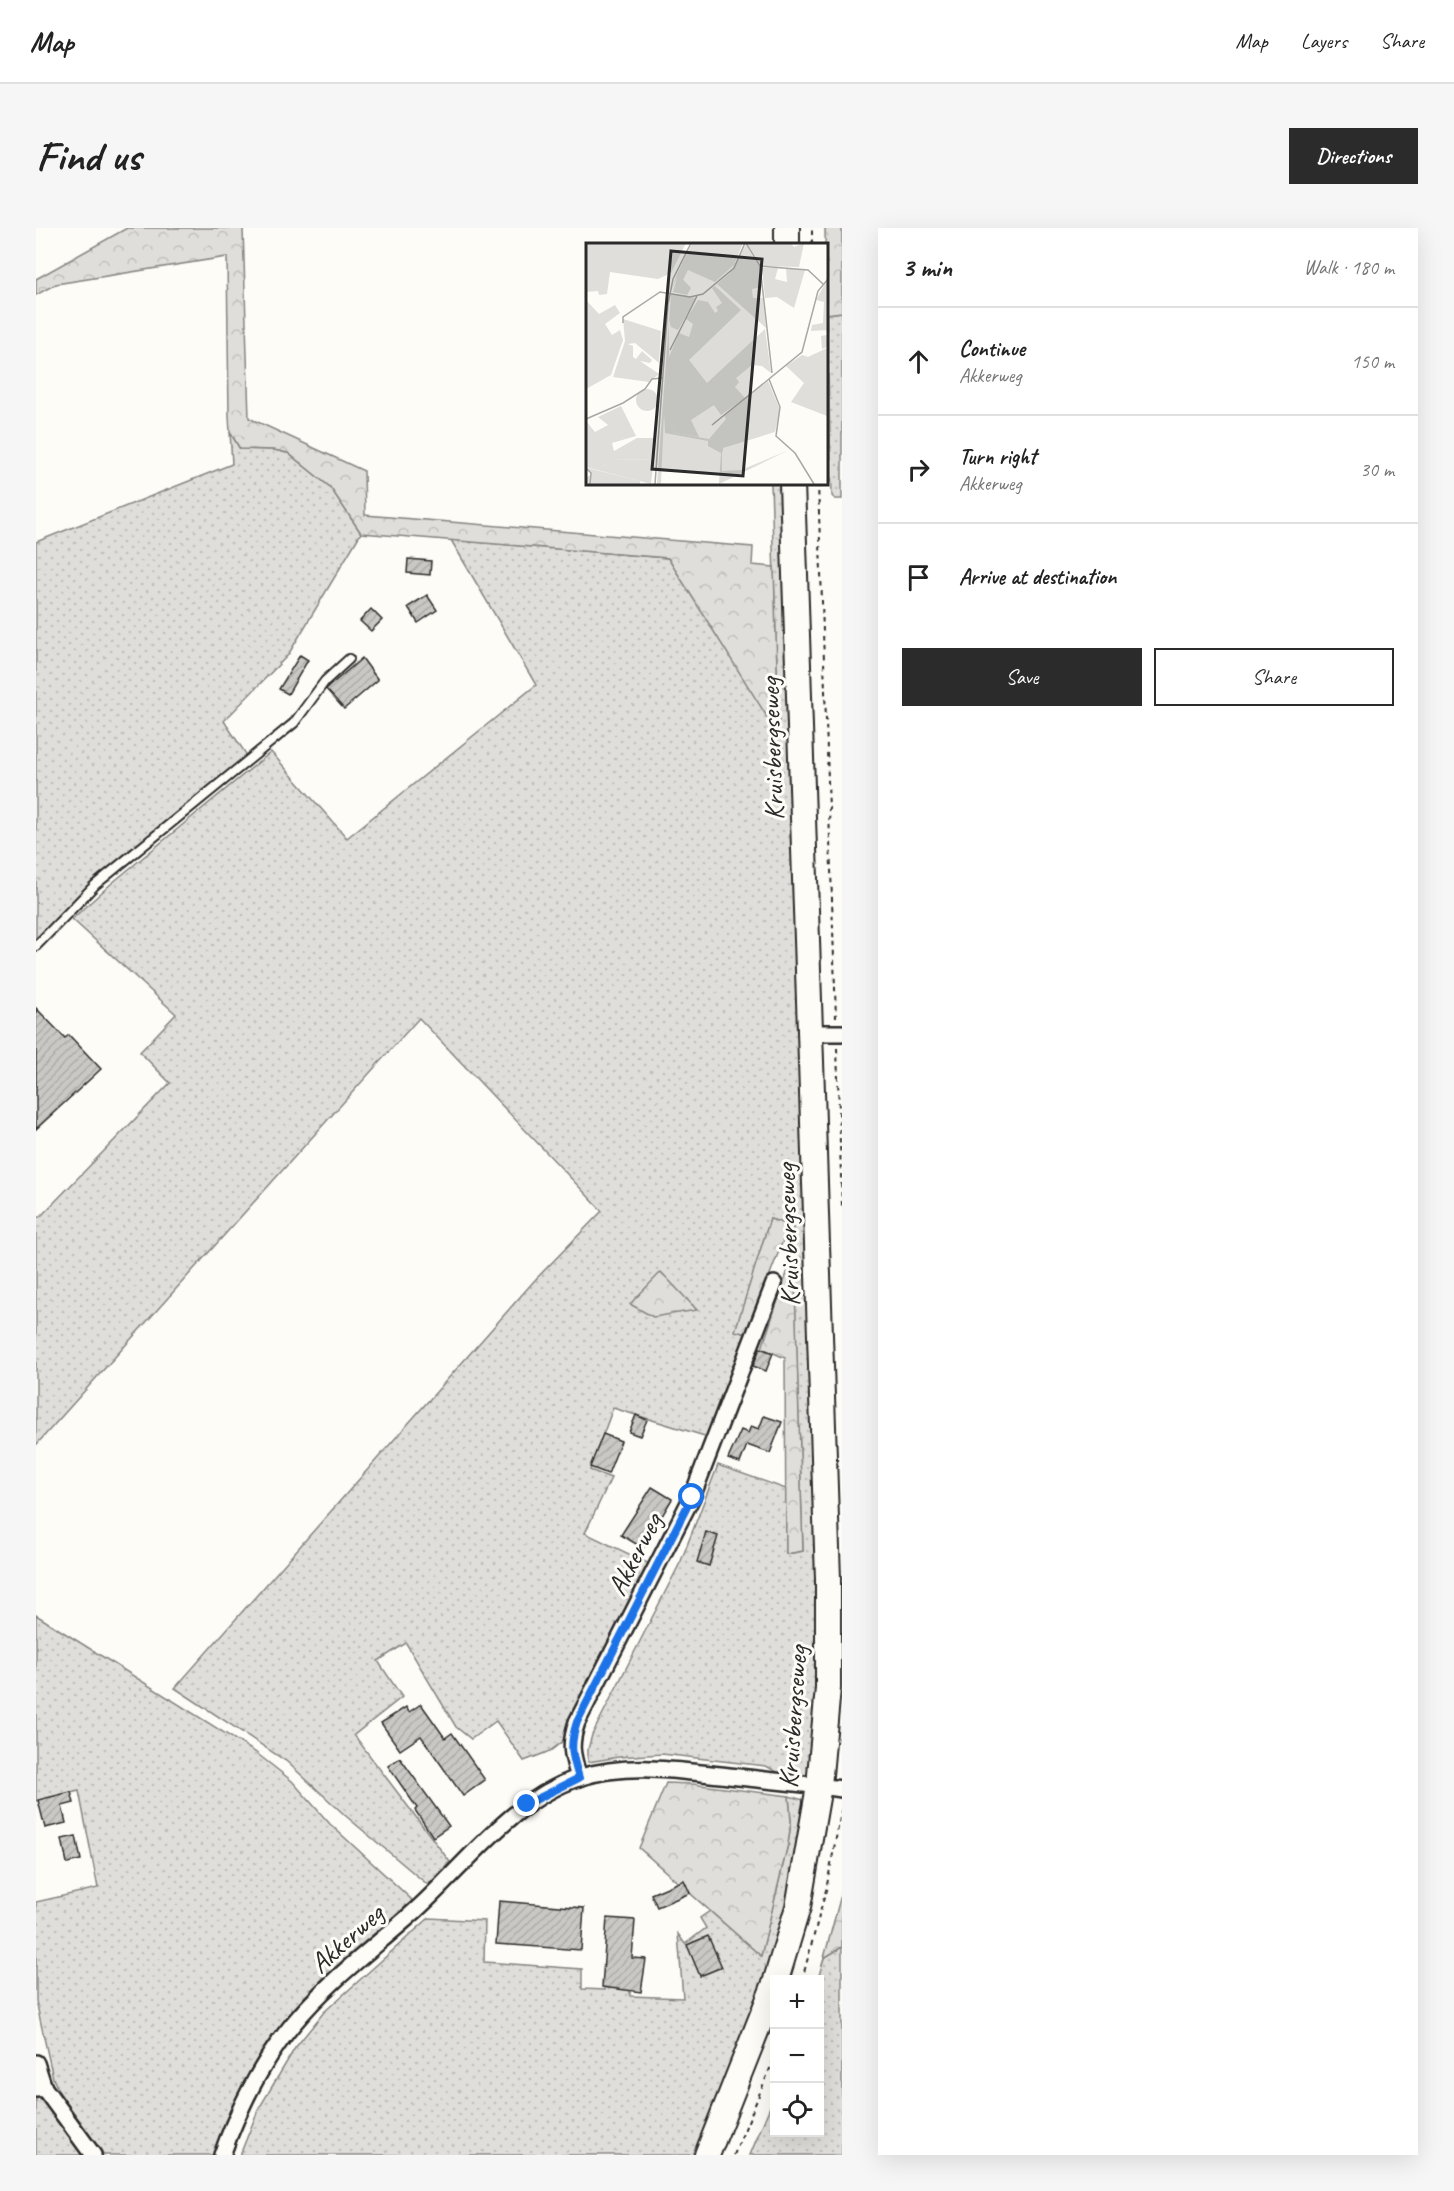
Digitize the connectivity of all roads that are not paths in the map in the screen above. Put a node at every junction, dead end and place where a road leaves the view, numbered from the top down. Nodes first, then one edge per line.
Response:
1 (792, 484) edge
2 (349, 659) dead end
3 (36, 946) edge
4 (811, 1033) junction
5 (839, 1033) edge
6 (774, 1284) dead end
7 (579, 1778) junction
8 (831, 1788) edge
9 (778, 1975) edge
10 (770, 1996) edge
11 (36, 2063) edge
12 (40, 2089) edge
13 (93, 2155) edge
14 (222, 2155) edge
15 (707, 2155) edge

1 - 4 main road, Kruisbergseweg
2 - 3 lane
4 - 5 street
4 - 8 main road, Kruisbergseweg
6 - 7 street, Akkerweg
7 - 8 street, Akkerweg
7 - 14 street, Akkerweg
8 - 9 main road, Kruisbergseweg
10 - 15 main road
11 - 12 street
12 - 13 street

